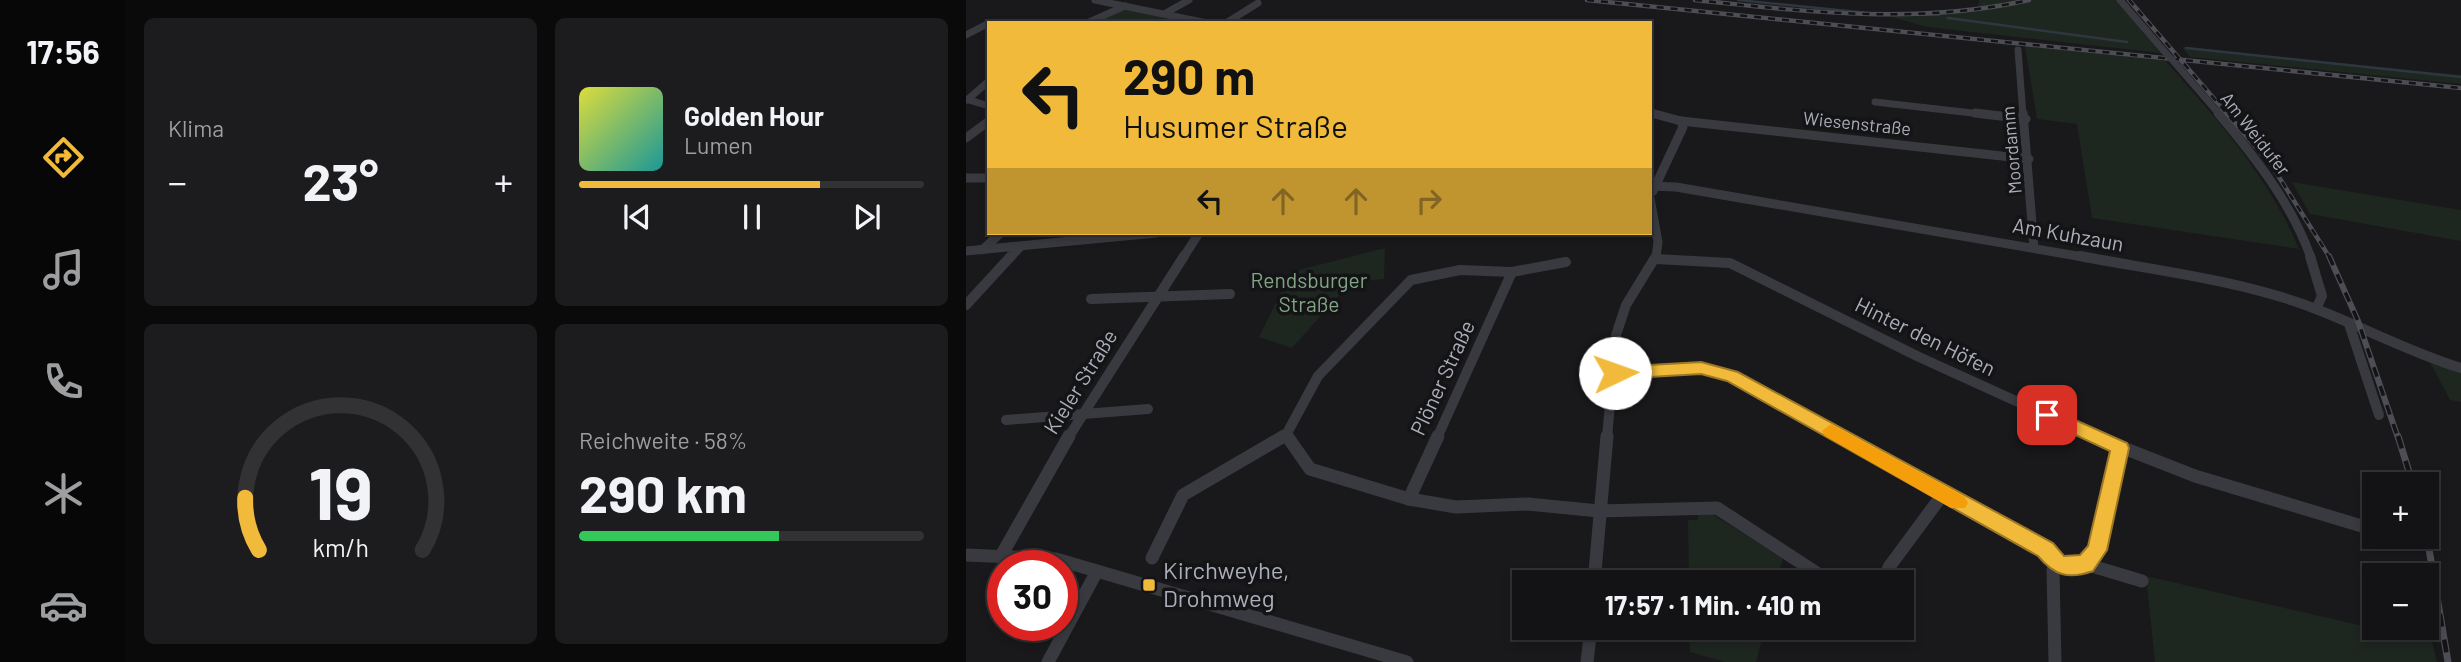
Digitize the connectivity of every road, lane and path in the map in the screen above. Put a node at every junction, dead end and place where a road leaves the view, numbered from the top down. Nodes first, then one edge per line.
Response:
1 (1095, 0) edge
2 (1189, 0) edge
3 (2120, 0) edge
4 (1258, 2) dead end
5 (1125, 6) junction
6 (1164, 14) junction
7 (1181, 18) junction
8 (1091, 21) edge
9 (1175, 21) edge
10 (1197, 21) edge
11 (1229, 21) edge
12 (987, 24) edge
13 (966, 34) edge
14 (2018, 50) dead end
15 (987, 83) edge
16 (967, 99) edge
17 (1875, 103) dead end
18 (987, 105) edge
19 (1652, 114) edge
20 (2026, 120) junction
21 (1681, 121) junction
22 (987, 122) edge
23 (975, 131) junction
24 (987, 131) edge
25 (966, 138) edge
26 (2029, 159) junction
27 (966, 178) edge
28 (987, 178) edge
29 (1653, 186) edge
30 (1652, 208) edge
31 (999, 235) edge
32 (1137, 235) edge
33 (1198, 235) edge
34 (1020, 247) junction
35 (2034, 248) junction
36 (982, 250) junction
37 (966, 251) edge
38 (1656, 258) junction
39 (1566, 262) dead end
40 (1512, 272) junction
41 (1230, 294) dead end
42 (1157, 297) junction
43 (1091, 299) dead end
44 (966, 305) edge
45 (2316, 309) junction
46 (2349, 324) junction
47 (2461, 368) edge
48 (1615, 373) junction
49 (1148, 409) dead end
50 (1082, 414) junction
51 (2379, 415) dead end
52 (1006, 420) dead end
53 (1286, 435) junction
54 (2120, 448) junction
55 (1942, 494) junction
56 (1409, 499) junction
57 (1599, 511) junction
58 (2362, 526) edge
59 (1004, 550) edge
60 (966, 555) edge
61 (987, 556) edge
62 (1152, 558) dead end
63 (2085, 564) junction
64 (2059, 565) junction
65 (1078, 567) edge
66 (1595, 570) edge
67 (1812, 570) edge
68 (1888, 570) edge
69 (1096, 573) junction
70 (2142, 581) dead end
71 (1590, 640) edge
72 (1401, 661) edge
73 (1048, 662) edge
74 (1587, 662) edge
75 (2055, 662) edge

1 - 5 street
2 - 6 street
3 - 45 street, Am Weidufer, bridge
4 - 11 street
5 - 6 street
5 - 8 street
6 - 7 street
7 - 9 street
7 - 10 street
12 - 13 street
14 - 20 street, Moordamm
15 - 16 street
16 - 18 street
17 - 20 street
19 - 21 street, Wiesenstraße
20 - 26 street, Moordamm
21 - 26 street, Wiesenstraße
21 - 29 street
22 - 23 street
23 - 24 street
23 - 25 street
26 - 35 street, Moordamm
27 - 28 street
29 - 35 street, Am Kuhzaun
30 - 38 street
31 - 36 street
32 - 34 street
33 - 42 street, Kieler Straße
34 - 36 street
34 - 44 street
35 - 45 street, Am Kuhzaun
36 - 37 street
38 - 48 street
38 - 54 street, Hinter den Höfen
39 - 40 street
40 - 53 street
40 - 56 street, Plöner Straße
41 - 42 street
42 - 43 street
42 - 50 street, Kieler Straße
45 - 46 street, Am Kuhzaun
46 - 47 street, Am Kuhzaun
46 - 51 street
48 - 55 street
48 - 57 street
49 - 50 street
50 - 52 street
50 - 59 street, Kieler Straße
53 - 56 street
53 - 62 street
54 - 58 street, Hinter den Höfen
54 - 63 street
55 - 64 street
55 - 68 street
56 - 57 street
57 - 66 street
57 - 67 street
60 - 61 street
63 - 64 street
63 - 70 street
64 - 75 street
65 - 69 street
69 - 72 street
69 - 73 street
71 - 74 street

